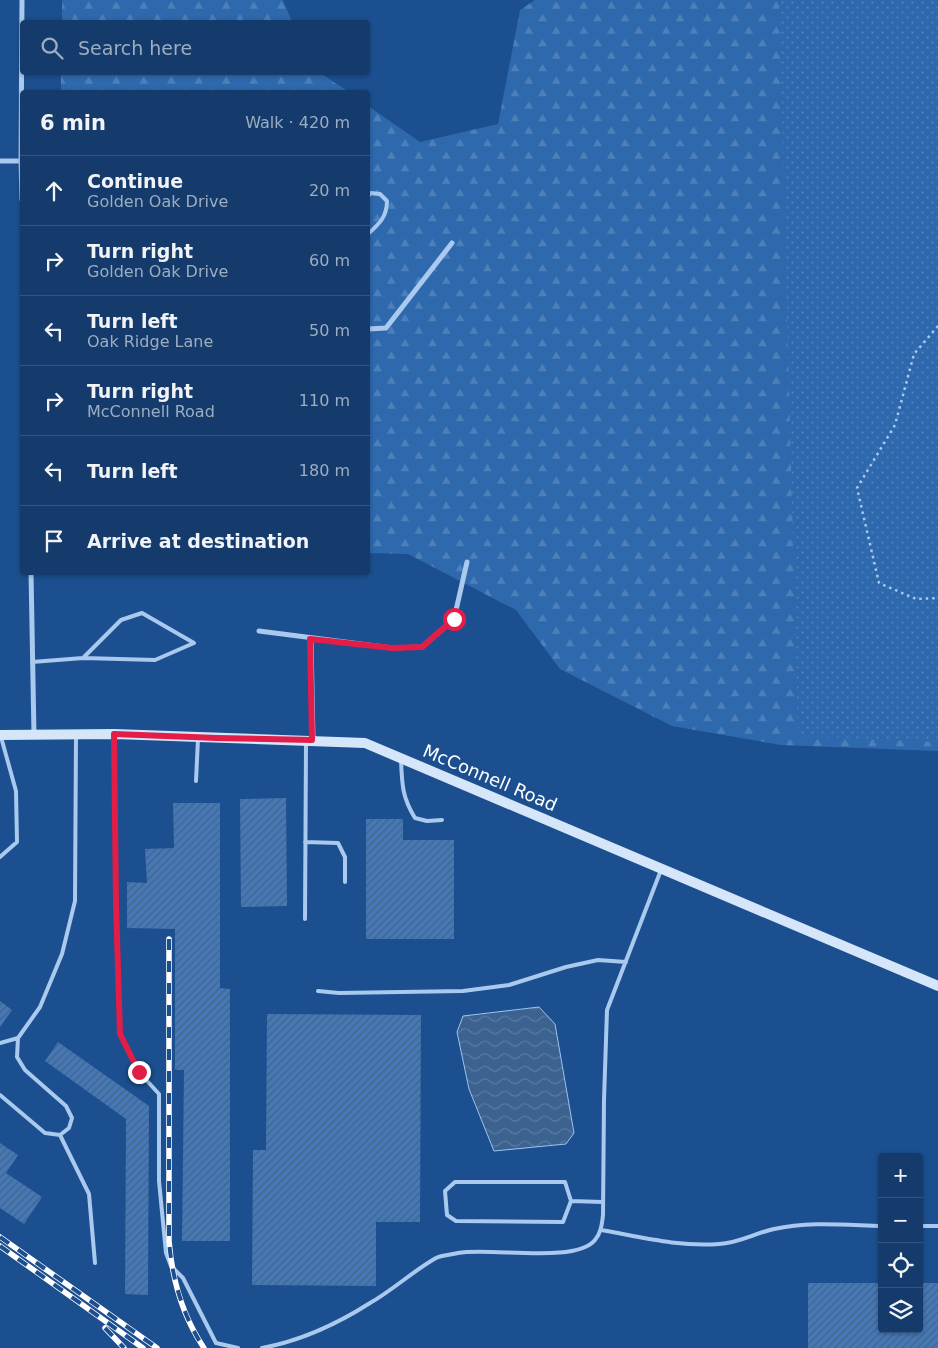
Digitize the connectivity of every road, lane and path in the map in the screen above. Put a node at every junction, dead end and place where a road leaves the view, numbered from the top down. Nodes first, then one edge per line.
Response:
1 (22, 0) edge
2 (22, 20) edge
3 (22, 75) edge
4 (21, 90) edge
5 (0, 161) edge
6 (20, 161) edge
7 (370, 194) edge
8 (370, 232) edge
9 (452, 243) dead end
10 (938, 326) edge
11 (370, 329) edge
12 (466, 562) dead end
13 (31, 575) edge
14 (938, 598) edge
15 (259, 631) dead end
16 (310, 639) junction
17 (84, 658) junction
18 (32, 662) junction
19 (76, 734) junction
20 (114, 734) junction
21 (0, 735) edge
22 (34, 735) junction
23 (198, 738) junction
24 (309, 740) junction
25 (401, 758) junction
26 (196, 781) dead end
27 (442, 820) dead end
28 (305, 842) junction
29 (0, 858) edge
30 (662, 868) junction
31 (345, 882) dead end
32 (305, 919) dead end
33 (626, 962) junction
34 (938, 986) edge
35 (318, 991) dead end
36 (18, 1038) junction
37 (0, 1043) edge
38 (0, 1095) edge
39 (60, 1135) junction
40 (571, 1202) junction
41 (603, 1202) junction
42 (878, 1226) edge
43 (923, 1226) edge
44 (938, 1226) edge
45 (601, 1230) junction
46 (95, 1264) dead end
47 (238, 1348) edge
48 (262, 1348) edge

1 - 2 street
3 - 4 street
5 - 6 street
7 - 8 lane
9 - 11 street
10 - 14 path
12 - 16 street
13 - 18 street
15 - 16 street
16 - 24 street
17 - 17 lane
17 - 18 lane
18 - 22 street
19 - 20 street, McConnell Road
19 - 22 street, McConnell Road
19 - 36 lane
20 - 23 street, McConnell Road
20 - 47 lane
21 - 22 street, McConnell Road
21 - 29 lane
23 - 24 street, McConnell Road
23 - 26 lane
24 - 25 street, McConnell Road
24 - 28 lane
25 - 27 lane
25 - 30 street, McConnell Road
28 - 31 lane
28 - 32 lane
30 - 33 lane
30 - 34 street, McConnell Road
33 - 35 lane
33 - 41 lane
36 - 37 lane
36 - 39 lane
38 - 39 lane
39 - 46 lane
40 - 40 lane
40 - 41 lane
41 - 45 lane
42 - 45 lane
43 - 44 lane
45 - 48 lane

